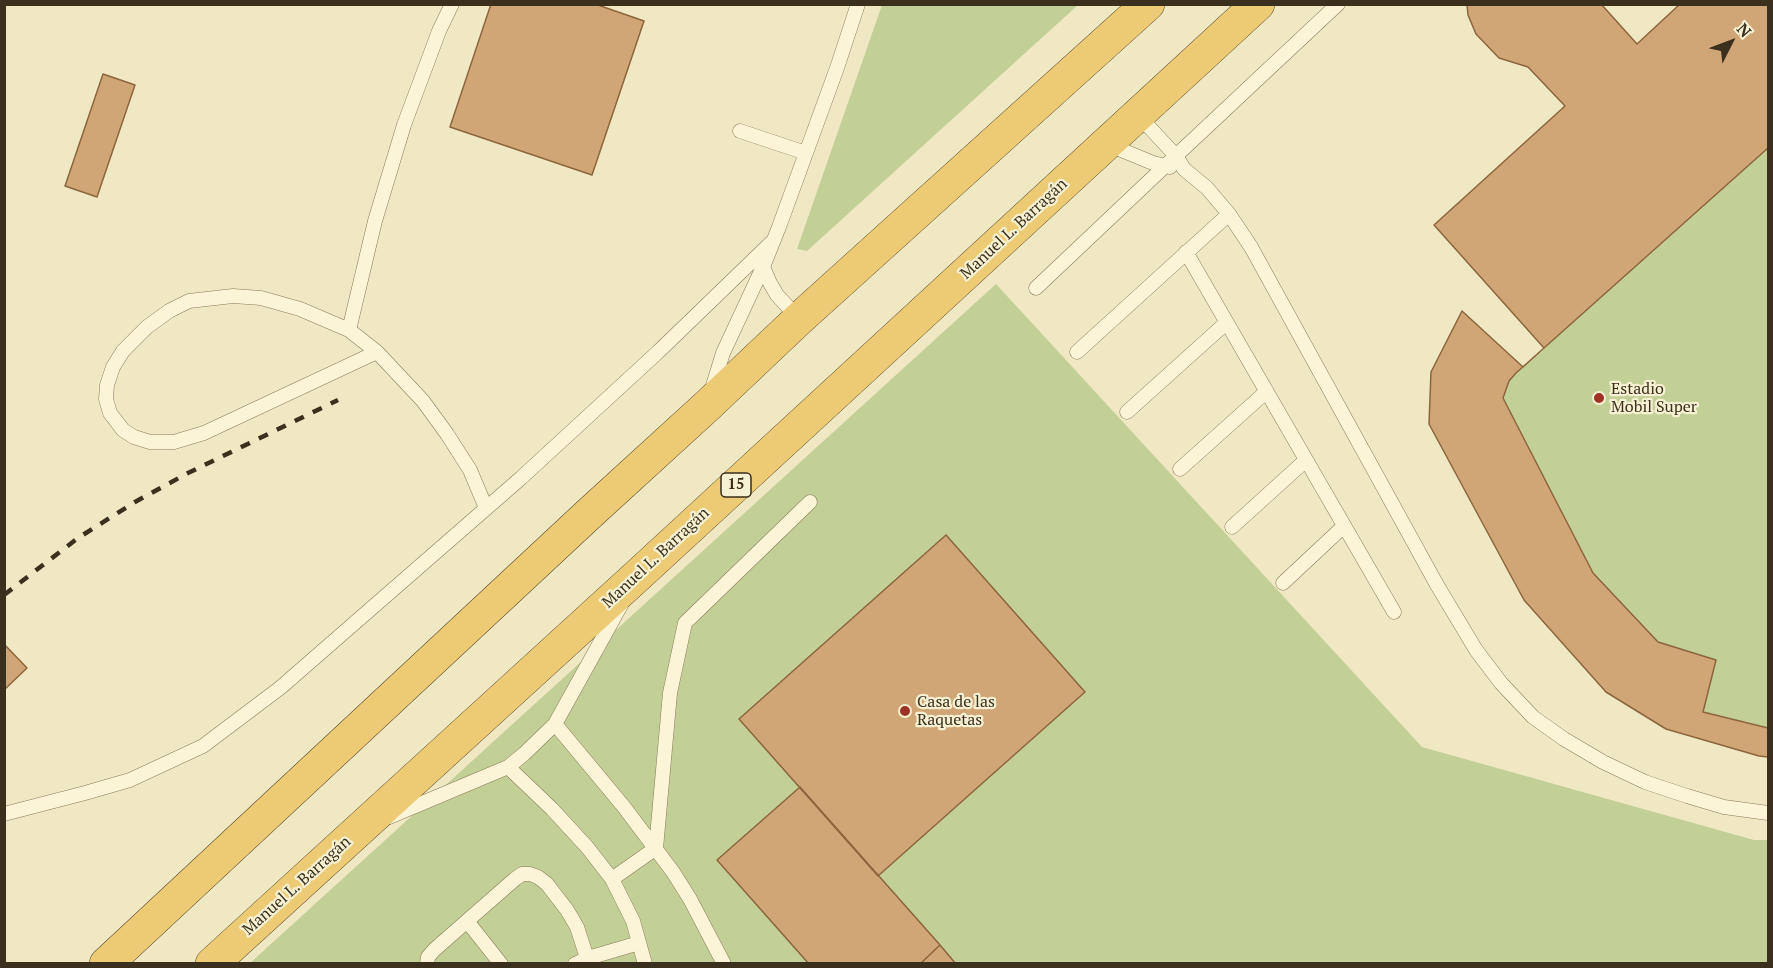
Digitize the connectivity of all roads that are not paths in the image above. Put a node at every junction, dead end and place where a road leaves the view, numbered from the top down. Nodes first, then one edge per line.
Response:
1 (452, 4) edge
2 (858, 4) edge
3 (1148, 4) edge
4 (1258, 4) edge
5 (1338, 4) edge
6 (1138, 115) junction
7 (740, 131) dead end
8 (1106, 144) junction
9 (806, 153) junction
10 (1176, 156) junction
11 (1164, 167) junction
12 (1184, 169) junction
13 (1229, 214) junction
14 (774, 240) junction
15 (1186, 252) junction
16 (763, 267) junction
17 (1036, 288) dead end
18 (799, 319) junction
19 (1226, 323) junction
20 (349, 330) junction
21 (378, 352) junction
22 (1077, 352) dead end
23 (1266, 392) junction
24 (706, 407) junction
25 (1127, 412) dead end
26 (1306, 460) junction
27 (1180, 469) dead end
28 (810, 502) dead end
29 (486, 508) junction
30 (1344, 526) junction
31 (1232, 527) dead end
32 (636, 577) junction
33 (1283, 583) dead end
34 (1394, 612) dead end
35 (555, 724) junction
36 (508, 767) junction
37 (1768, 813) edge
38 (4, 814) edge
39 (357, 831) junction
40 (656, 848) junction
41 (612, 879) junction
42 (467, 921) junction
43 (639, 943) junction
44 (105, 961) edge
45 (584, 962) edge
46 (212, 963) edge
47 (427, 963) edge
48 (501, 963) edge
49 (645, 963) edge
50 (724, 963) edge

1 - 20 lane
2 - 9 lane
3 - 18 highway
4 - 6 highway, Manuel L. Barragán / 15
5 - 10 lane
6 - 8 highway, Manuel L. Barragán / 15
6 - 10 lane
7 - 9 lane
8 - 11 lane
8 - 32 highway, Manuel L. Barragán / 15
9 - 14 lane
10 - 11 lane
10 - 12 lane
11 - 12 lane
11 - 17 lane
12 - 13 lane
13 - 15 lane
13 - 37 lane
14 - 16 lane
14 - 29 lane
15 - 19 lane
15 - 22 lane
16 - 18 lane
16 - 24 lane
18 - 24 highway
19 - 23 lane
19 - 25 lane
20 - 21 lane
20 - 21 lane
21 - 29 lane
23 - 26 lane
23 - 27 lane
24 - 44 highway
26 - 30 lane
26 - 31 lane
28 - 40 lane
29 - 38 lane
30 - 33 lane
30 - 34 lane
32 - 35 lane
32 - 39 highway, Manuel L. Barragán / 15
35 - 36 lane
35 - 40 lane
36 - 39 lane
36 - 41 lane
39 - 46 highway, Manuel L. Barragán / 15
40 - 41 lane
40 - 50 lane
41 - 43 lane
42 - 45 lane
42 - 47 lane
42 - 48 lane
43 - 45 lane
43 - 49 lane

